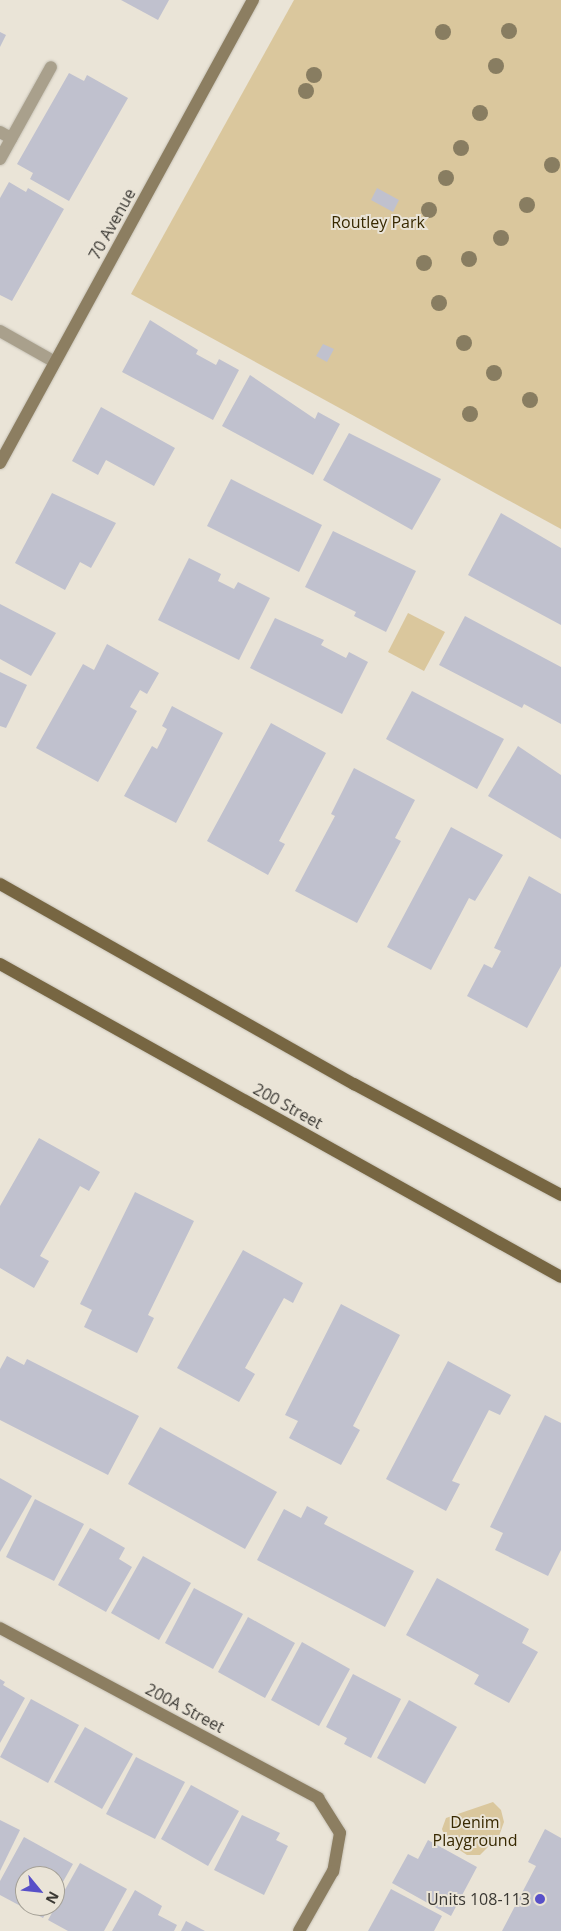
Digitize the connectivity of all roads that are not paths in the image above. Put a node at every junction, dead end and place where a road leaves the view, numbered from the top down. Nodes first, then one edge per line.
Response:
1 (253, 0) edge
2 (51, 66) dead end
3 (6, 135) edge
4 (0, 159) edge
5 (0, 331) edge
6 (55, 362) junction
7 (0, 463) edge
8 (0, 884) edge
9 (0, 964) edge
10 (561, 1195) edge
11 (561, 1277) edge
12 (0, 1628) edge
13 (299, 1931) edge

1 - 6 street, 70 Avenue
2 - 3 lane
3 - 4 lane
5 - 6 lane
6 - 7 street, 70 Avenue
8 - 10 main road
9 - 11 main road, 200 Street
12 - 13 street, 200A Street

